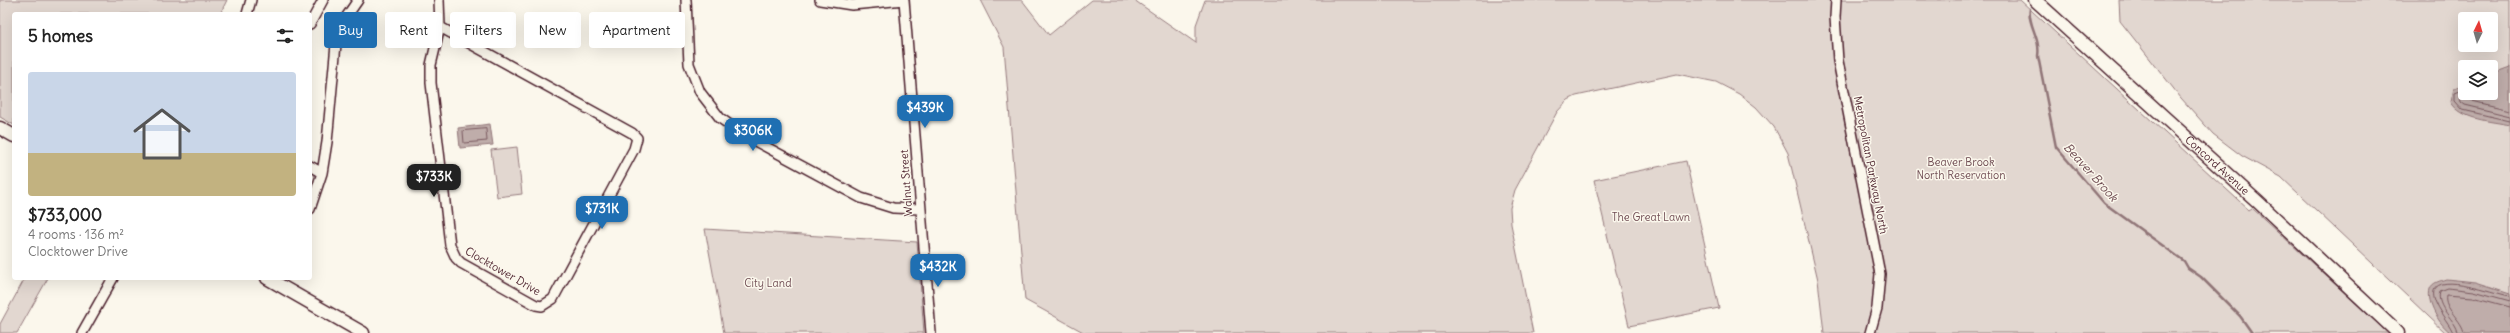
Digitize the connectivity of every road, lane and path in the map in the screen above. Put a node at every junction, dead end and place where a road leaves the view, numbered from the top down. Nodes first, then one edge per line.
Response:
1 (251, 0) edge
2 (323, 0) edge
3 (358, 0) edge
4 (439, 0) edge
5 (686, 0) edge
6 (820, 0) edge
7 (904, 0) edge
8 (1836, 0) edge
9 (2035, 0) edge
10 (248, 12) edge
11 (439, 12) edge
12 (312, 20) edge
13 (440, 27) joint
14 (0, 128) edge
15 (12, 135) edge
16 (312, 167) edge
17 (322, 173) junction
18 (312, 204) edge
19 (920, 209) junction
20 (113, 280) edge
21 (274, 280) edge
22 (82, 333) edge
23 (363, 333) edge
24 (931, 333) edge
25 (1870, 333) edge
26 (2398, 333) edge

1 - 10 street
2 - 12 street
3 - 17 street
4 - 11 street, Clocktower Drive
5 - 19 street
6 - 7 street
7 - 19 street, Walnut Street
8 - 25 street, Metropolitan Parkway North
9 - 26 main road, Concord Avenue
13 - 13 street, Clocktower Drive
14 - 15 main road
16 - 17 street
17 - 18 street
19 - 24 street, Walnut Street
20 - 22 street
21 - 23 main road

